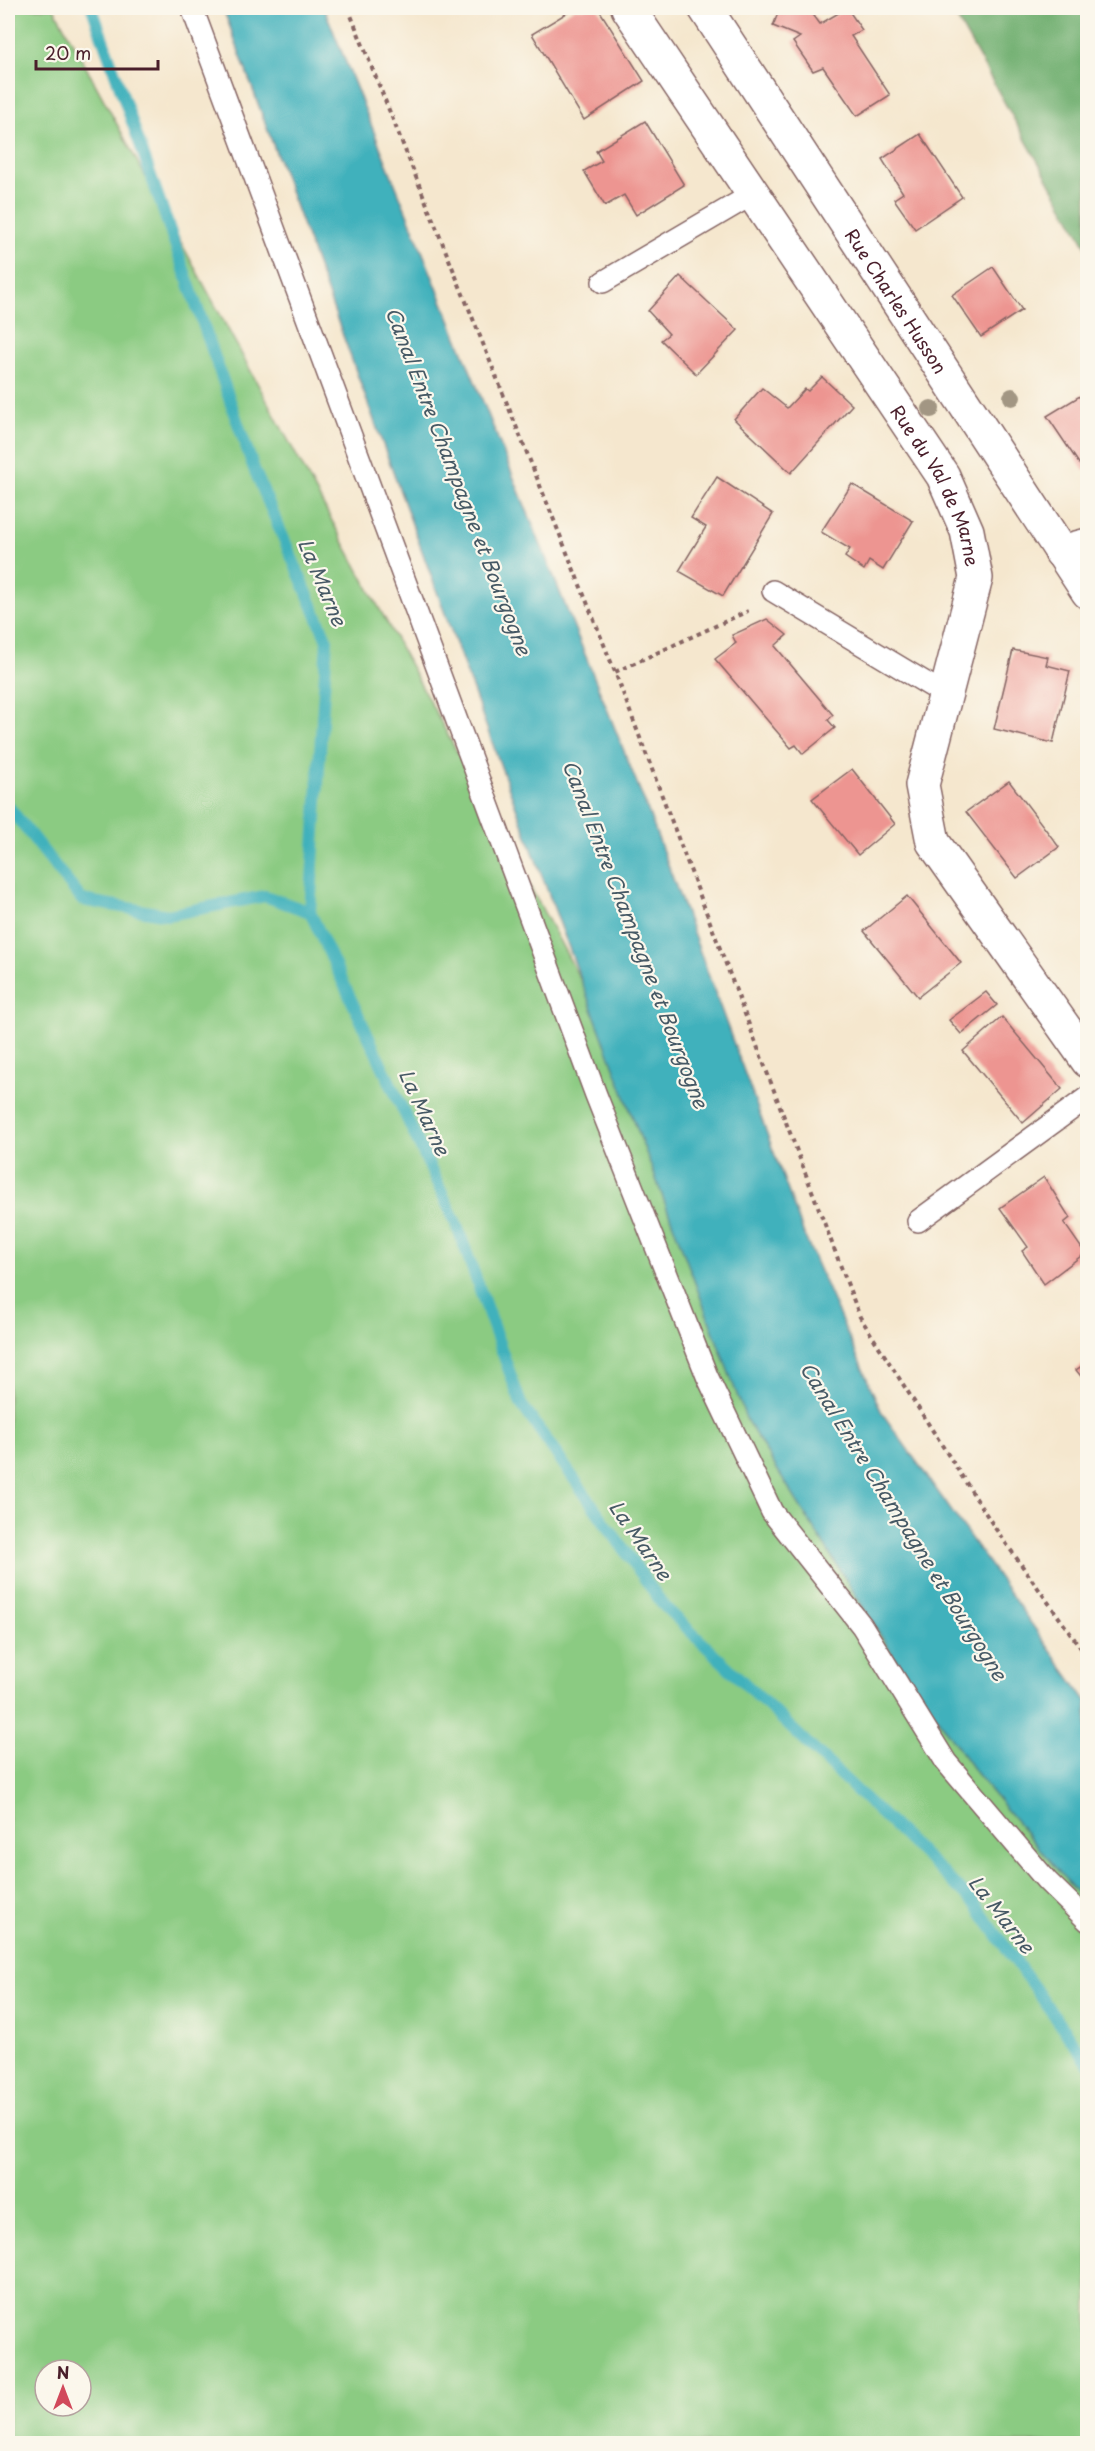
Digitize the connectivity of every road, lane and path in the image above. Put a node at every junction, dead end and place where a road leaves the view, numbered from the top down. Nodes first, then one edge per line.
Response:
1 (192, 8) edge
2 (348, 8) edge
3 (628, 8) edge
4 (705, 8) edge
5 (753, 194) junction
6 (603, 282) dead end
7 (1074, 549) edge
8 (773, 591) joint
9 (1088, 592) edge
10 (615, 672) junction
11 (946, 695) junction
12 (1088, 1061) edge
13 (1088, 1097) edge
14 (918, 1221) dead end
15 (1088, 1658) edge
16 (1088, 1921) edge

1 - 16 lane
2 - 10 path
3 - 5 street, Rue du Val de Marne
4 - 7 street, Rue Charles Husson
5 - 6 lane
5 - 11 street, Rue du Val de Marne
7 - 9 street, Rue Charles Husson
8 - 10 path
8 - 11 lane
10 - 15 path
11 - 12 street, Rue du Val de Marne
13 - 14 lane

